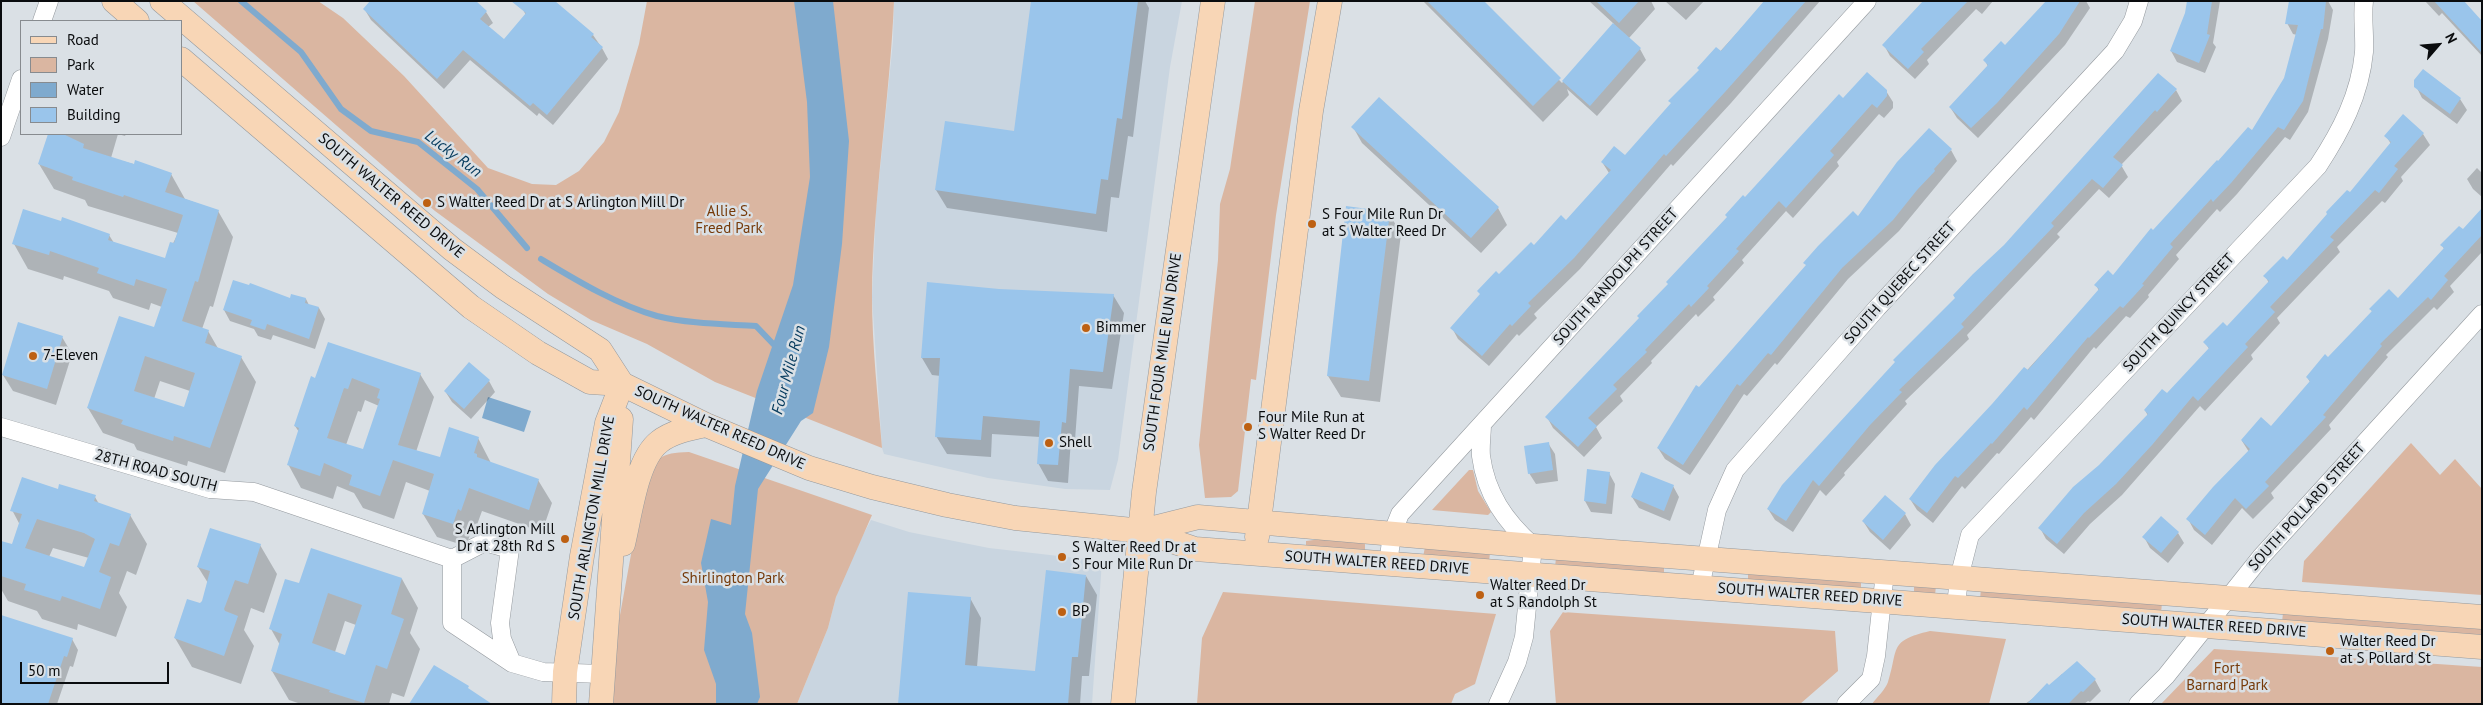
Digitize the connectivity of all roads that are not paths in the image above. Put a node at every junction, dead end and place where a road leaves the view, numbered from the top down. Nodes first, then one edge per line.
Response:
1 (49, 1) edge
2 (114, 1) edge
3 (162, 1) edge
4 (1213, 1) edge
5 (1330, 1) edge
6 (1867, 1) edge
7 (2139, 1) edge
8 (2364, 1) edge
9 (42, 20) edge
10 (136, 20) edge
11 (182, 60) edge
12 (20, 82) edge
13 (1, 137) edge
14 (2482, 314) edge
15 (622, 384) junction
16 (702, 424) junction
17 (1482, 424) junction
18 (1, 426) edge
19 (1258, 521) junction
20 (1142, 531) junction
21 (1392, 534) junction
22 (1532, 546) junction
23 (1255, 554) junction
24 (1706, 558) junction
25 (452, 559) junction
26 (1388, 564) junction
27 (1885, 572) junction
28 (1530, 575) junction
29 (1959, 578) junction
30 (1700, 587) junction
31 (2227, 598) junction
32 (1882, 600) junction
33 (608, 604) junction
34 (1956, 606) junction
35 (2482, 617) edge
36 (2205, 626) junction
37 (2482, 647) edge
38 (512, 663) junction
39 (565, 672) junction
40 (602, 674) junction
41 (564, 704) edge
42 (601, 704) edge
43 (1123, 704) edge
44 (1498, 704) edge
45 (1846, 704) edge
46 (2138, 704) edge

1 - 9 street
2 - 10 main road
3 - 15 main road, SOUTH WALTER REED DRIVE
4 - 20 main road, SOUTH FOUR MILE RUN DRIVE
5 - 19 main road
6 - 17 street, SOUTH RANDOLPH STREET
7 - 24 street, SOUTH QUEBEC STREET
8 - 29 street, SOUTH QUINCY STREET
11 - 15 main road, SOUTH WALTER REED DRIVE
12 - 13 street
14 - 31 street, SOUTH POLLARD STREET
15 - 16 main road, SOUTH WALTER REED DRIVE
15 - 33 main road, SOUTH ARLINGTON MILL DRIVE
15 - 39 main road, SOUTH ARLINGTON MILL DRIVE
16 - 20 main road, SOUTH WALTER REED DRIVE
16 - 33 main road
17 - 21 street, SOUTH RANDOLPH STREET
17 - 22 street
18 - 25 street, 28TH ROAD SOUTH
19 - 20 main road, SOUTH WALTER REED DRIVE
19 - 21 main road, SOUTH WALTER REED DRIVE
19 - 23 main road
20 - 23 main road, SOUTH WALTER REED DRIVE
20 - 43 main road, SOUTH FOUR MILE RUN DRIVE
21 - 22 main road, SOUTH WALTER REED DRIVE
21 - 26 street, SOUTH RANDOLPH STREET
22 - 24 main road, SOUTH WALTER REED DRIVE
22 - 28 street
23 - 26 main road, SOUTH WALTER REED DRIVE
24 - 27 main road, SOUTH WALTER REED DRIVE
24 - 30 street, SOUTH QUEBEC STREET
25 - 38 street
25 - 38 street
26 - 28 main road, SOUTH WALTER REED DRIVE
27 - 29 main road, SOUTH WALTER REED DRIVE
27 - 32 street
28 - 30 main road, SOUTH WALTER REED DRIVE
28 - 44 street
29 - 31 main road, SOUTH WALTER REED DRIVE
29 - 34 street, SOUTH QUINCY STREET
30 - 32 main road, SOUTH WALTER REED DRIVE
31 - 35 main road, SOUTH WALTER REED DRIVE
31 - 36 street, SOUTH POLLARD STREET
32 - 34 main road, SOUTH WALTER REED DRIVE
32 - 45 street
33 - 40 main road, SOUTH ARLINGTON MILL DRIVE
34 - 36 main road, SOUTH WALTER REED DRIVE
36 - 37 main road, SOUTH WALTER REED DRIVE
36 - 46 street, SOUTH POLLARD STREET
38 - 39 street
39 - 40 street
39 - 41 main road, SOUTH ARLINGTON MILL DRIVE
40 - 42 main road, SOUTH ARLINGTON MILL DRIVE

